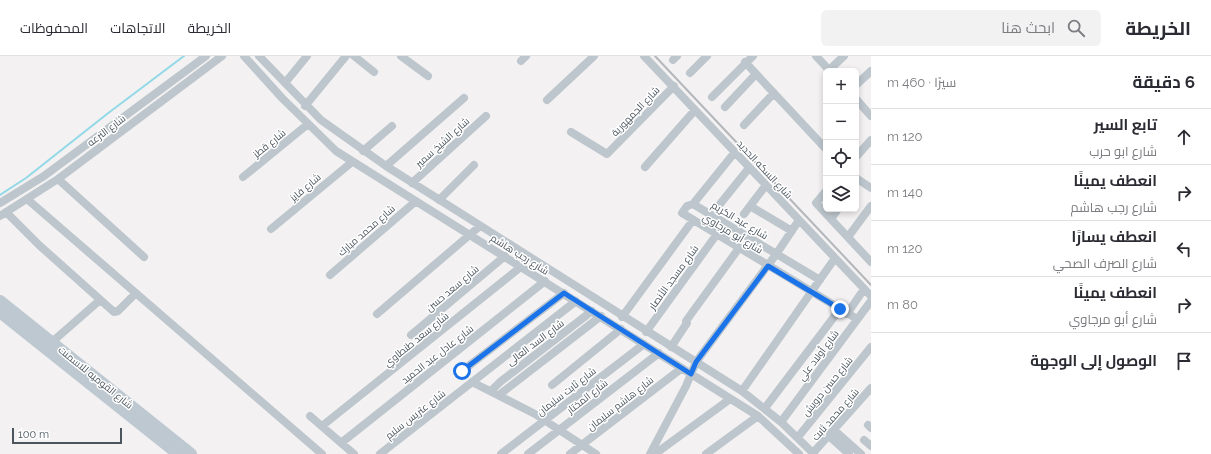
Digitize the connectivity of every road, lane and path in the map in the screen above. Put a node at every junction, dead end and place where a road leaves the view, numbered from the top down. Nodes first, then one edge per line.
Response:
1 (206, 56) edge
2 (222, 56) edge
3 (244, 56) edge
4 (259, 56) edge
5 (307, 56) edge
6 (346, 56) edge
7 (354, 56) edge
8 (401, 56) edge
9 (594, 56) edge
10 (644, 56) edge
11 (707, 56) edge
12 (753, 56) edge
13 (816, 56) edge
14 (844, 56) edge
15 (745, 62) junction
16 (828, 68) edge
17 (832, 68) edge
18 (871, 71) edge
19 (374, 72) dead end
20 (690, 73) dead end
21 (756, 74) junction
22 (428, 76) dead end
23 (859, 82) edge
24 (285, 83) junction
25 (674, 86) junction
26 (774, 93) junction
27 (712, 97) dead end
28 (464, 98) dead end
29 (547, 100) dead end
30 (859, 102) edge
31 (305, 106) junction
32 (725, 107) dead end
33 (695, 110) junction
34 (313, 113) junction
35 (486, 116) dead end
36 (871, 116) edge
37 (306, 122) junction
38 (744, 125) dead end
39 (392, 126) dead end
40 (571, 132) dead end
41 (871, 140) edge
42 (823, 146) edge
43 (363, 151) junction
44 (735, 152) junction
45 (859, 154) edge
46 (352, 162) junction
47 (386, 166) junction
48 (474, 166) dead end
49 (645, 167) dead end
50 (750, 168) junction
51 (243, 177) dead end
52 (58, 179) junction
53 (859, 181) edge
54 (412, 183) junction
55 (766, 185) junction
56 (871, 188) edge
57 (823, 195) edge
58 (27, 199) junction
59 (438, 200) junction
60 (416, 201) junction
61 (0, 203) edge
62 (692, 204) junction
63 (720, 204) dead end
64 (750, 206) junction
65 (871, 206) edge
66 (823, 210) edge
67 (824, 212) edge
68 (836, 212) edge
69 (3, 214) edge
70 (744, 214) dead end
71 (831, 219) junction
72 (693, 220) junction
73 (799, 220) junction
74 (480, 226) junction
75 (271, 228) dead end
76 (792, 231) junction
77 (717, 234) junction
78 (470, 235) junction
79 (848, 237) junction
80 (739, 248) junction
81 (777, 254) junction
82 (505, 256) junction
83 (144, 257) dead end
84 (835, 258) junction
85 (870, 258) edge
86 (522, 266) junction
87 (768, 266) junction
88 (330, 275) dead end
89 (820, 280) junction
90 (545, 281) junction
91 (864, 289) junction
92 (812, 292) junction
93 (136, 293) junction
94 (564, 293) junction
95 (871, 296) edge
96 (100, 300) junction
97 (0, 301) edge
98 (576, 301) junction
99 (871, 301) edge
100 (840, 309) junction
101 (592, 311) junction
102 (0, 312) edge
103 (377, 314) dead end
104 (847, 314) junction
105 (601, 316) junction
106 (622, 317) junction
107 (857, 320) junction
108 (621, 330) junction
109 (646, 332) junction
110 (411, 335) dead end
111 (52, 342) junction
112 (644, 344) junction
113 (671, 347) junction
114 (871, 347) edge
115 (659, 353) junction
116 (696, 362) junction
117 (682, 368) junction
118 (462, 371) dead end
119 (691, 374) junction
120 (472, 382) junction
121 (552, 385) dead end
122 (103, 388) junction
123 (871, 388) edge
124 (492, 391) junction
125 (742, 391) junction
126 (499, 395) junction
127 (730, 399) junction
128 (765, 408) junction
129 (310, 416) dead end
130 (758, 416) junction
131 (545, 420) junction
132 (781, 422) junction
133 (322, 426) junction
134 (559, 430) junction
135 (831, 433) junction
136 (798, 437) junction
137 (864, 440) dead end
138 (341, 443) junction
139 (581, 446) junction
140 (871, 446) edge
141 (812, 452) edge
142 (178, 454) edge
143 (191, 454) edge
144 (322, 454) edge
145 (353, 454) edge
146 (380, 454) edge
147 (501, 454) edge
148 (528, 454) edge
149 (570, 454) edge
150 (596, 454) edge
151 (650, 454) edge
152 (655, 454) edge
153 (706, 454) edge
154 (800, 454) edge
155 (849, 454) edge
156 (861, 454) edge

1 - 61 street
2 - 52 street, شارع الترعه
3 - 37 street, شارع رجب هاشم
4 - 24 street, شارع رجب هاشم
5 - 24 street
6 - 31 street
7 - 19 street
8 - 22 street
9 - 29 street
10 - 25 street, شارع السكه الحديد
11 - 20 street
12 - 15 street
13 - 16 street
14 - 17 street
15 - 21 street
15 - 27 street
18 - 23 street
21 - 26 street
21 - 32 street
24 - 31 street, شارع رجب هاشم
25 - 33 street, شارع السكه الحديد
25 - 40 street, شارع الجمهورية
26 - 38 street
26 - 42 street
28 - 47 street
30 - 36 street
31 - 34 street, شارع رجب هاشم
33 - 44 street, شارع السكه الحديد
33 - 49 street
34 - 37 street, شارع قطز
34 - 43 street, شارع رجب هاشم
35 - 54 street, شارع الشيخ سمير
37 - 46 street, شارع رجب هاشم
37 - 51 street, شارع قطز
39 - 43 street
41 - 45 street
43 - 47 street, شارع رجب هاشم
44 - 50 street, شارع السكه الحديد
44 - 62 street
46 - 60 street, شارع رجب هاشم
46 - 75 street, شارع فايز
47 - 54 street, شارع رجب هاشم
48 - 59 street
50 - 55 street, شارع السكه الحديد
50 - 63 street
52 - 58 street, شارع الترعه
52 - 83 street
53 - 56 street
54 - 59 street, شارع رجب هاشم
55 - 64 street
55 - 73 street, شارع السكه الحديد
57 - 66 street
58 - 69 street, شارع الترعه
58 - 93 street
59 - 74 street, شارع رجب هاشم
60 - 78 street, شارع رجب هاشم
60 - 88 street, شارع محمد مبارك
62 - 72 street, شارع أبو مرجاوي
62 - 81 street, شارع عبد الكريم
64 - 70 street
64 - 76 street
65 - 79 street
67 - 71 street
68 - 71 street
69 - 96 street
71 - 79 street
72 - 77 street, شارع أبو مرجاوي
72 - 106 street
73 - 76 street
73 - 84 street, شارع السكه الحديد
74 - 78 street
74 - 106 street, شارع رجب هاشم
76 - 81 street
77 - 80 street, شارع أبو مرجاوي
77 - 109 street, شارع مسجد الأنصار
78 - 82 street, شارع رجب هاشم
78 - 103 street
79 - 85 street
80 - 87 street, شارع أبو مرجاوي
80 - 113 street
81 - 87 street
81 - 89 street
82 - 86 street, شارع رجب هاشم
82 - 110 street, شارع سعد حسن
84 - 89 street
84 - 91 street, شارع السكه الحديد
86 - 90 street, شارع رجب هاشم
86 - 133 street, شارع سعد طنطاوي
87 - 92 street, شارع أبو مرجاوي
87 - 116 street
89 - 92 street
90 - 94 street, شارع رجب هاشم
90 - 138 street, شارع عادل عبد الحميد
91 - 95 street, شارع السكه الحديد
91 - 104 street
92 - 100 street, شارع أبو مرجاوي
92 - 125 street
93 - 96 street
93 - 144 street
94 - 98 street, شارع رجب هاشم
94 - 118 street
96 - 111 street
97 - 111 main road, شارع القوميه للاسمنت
98 - 101 street, شارع رجب هاشم
98 - 120 street, شارع عتريس سليم
99 - 107 street, شارع أولاد علي
100 - 104 street, شارع أبو مرجاوي
100 - 128 street
101 - 105 street, شارع رجب هاشم
101 - 124 street, شارع السد العالى
102 - 122 main road, شارع القوميه للاسمنت
104 - 107 street, شارع أبو مرجاوي
105 - 108 street, شارع رجب هاشم
105 - 126 street
106 - 109 street, شارع رجب هاشم
107 - 132 street, شارع أولاد علي
108 - 112 street, شارع رجب هاشم
108 - 121 street
109 - 113 street, شارع رجب هاشم
111 - 122 main road, شارع القوميه للاسمنت
112 - 115 street, شارع رجب هاشم
112 - 131 street, شارع ثابت سليمان
113 - 116 street, شارع رجب هاشم
114 - 136 street, شارع حسن درويش
115 - 117 street, شارع رجب هاشم
115 - 134 street, شارع المختار
116 - 119 street
116 - 125 street, شارع رجب هاشم
117 - 119 street, شارع رجب هاشم
117 - 139 street, شارع هاشم سليمان
119 - 127 street, شارع رجب هاشم
119 - 151 street
120 - 124 street
120 - 146 street, شارع عتريس سليم
122 - 142 main road, شارع القوميه للاسمنت
122 - 143 main road, شارع القوميه للاسمنت
123 - 135 street, شارع محمد ثابت
124 - 126 street
125 - 128 street, شارع رجب هاشم
126 - 131 street
127 - 130 street, شارع رجب هاشم
127 - 152 street
128 - 132 street, شارع رجب هاشم
129 - 133 street
130 - 153 street
130 - 154 street, شارع رجب هاشم
131 - 134 street
131 - 147 street, شارع ثابت سليمان
132 - 136 street, شارع رجب هاشم
133 - 138 street
134 - 139 street
134 - 148 street, شارع المختار
135 - 141 street, شارع محمد ثابت
135 - 155 street
135 - 156 street
136 - 141 street, شارع رجب هاشم
137 - 140 street
138 - 145 street
139 - 149 street, شارع هاشم سليمان
139 - 150 street
141 - 154 street, شارع محمد ثابت

